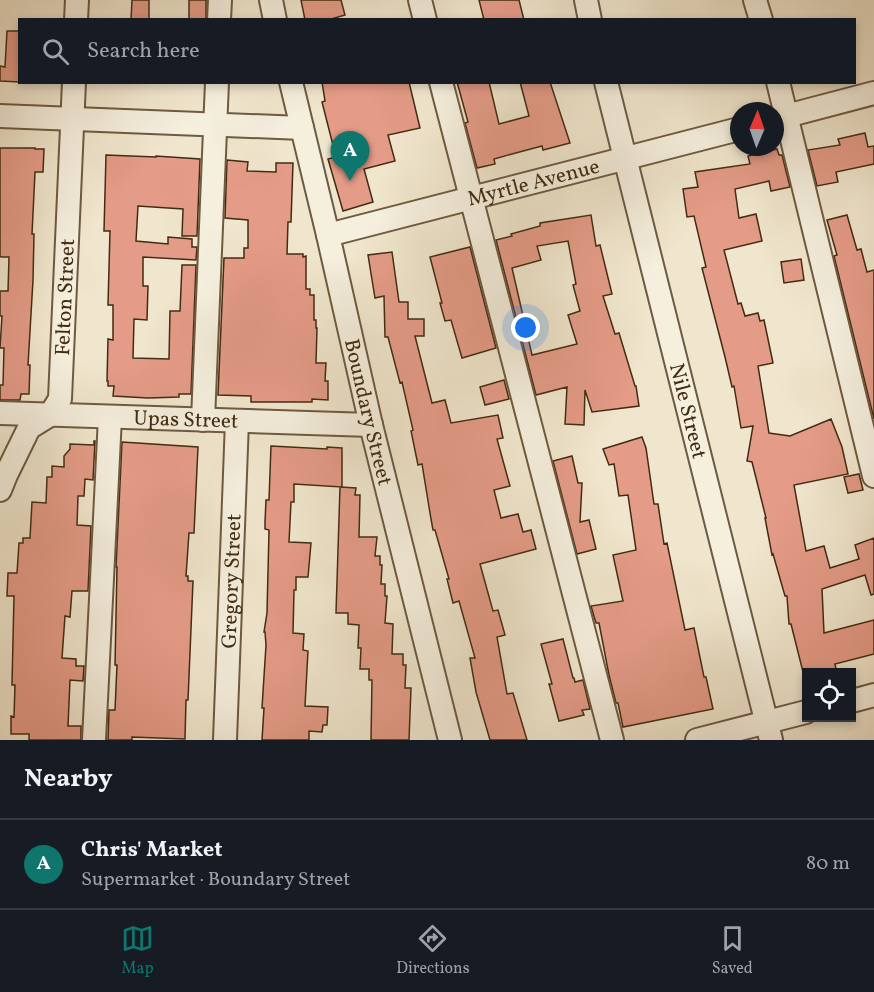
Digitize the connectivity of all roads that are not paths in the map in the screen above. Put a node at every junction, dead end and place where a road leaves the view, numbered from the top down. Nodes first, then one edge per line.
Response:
1 (77, 0) edge
2 (220, 0) edge
3 (271, 0) edge
4 (420, 0) edge
5 (586, 0) edge
6 (755, 0) edge
7 (76, 18) edge
8 (219, 18) edge
9 (276, 18) edge
10 (424, 18) edge
11 (590, 18) edge
12 (760, 18) edge
13 (74, 84) edge
14 (217, 84) edge
15 (291, 84) edge
16 (442, 84) edge
17 (606, 84) edge
18 (778, 84) edge
19 (874, 93) edge
20 (780, 102) edge
21 (0, 116) edge
22 (784, 117) edge
23 (72, 118) junction
24 (215, 125) junction
25 (302, 128) junction
26 (784, 130) edge
27 (730, 131) edge
28 (625, 158) junction
29 (470, 198) junction
30 (328, 235) junction
31 (0, 413) edge
32 (50, 415) junction
33 (110, 417) junction
34 (203, 420) junction
35 (237, 421) junction
36 (371, 425) junction
37 (874, 476) edge
38 (0, 490) edge
39 (874, 695) edge
40 (856, 700) edge
41 (802, 714) edge
42 (769, 731) edge
43 (94, 740) edge
44 (225, 740) edge
45 (450, 740) edge
46 (612, 740) edge
47 (697, 740) edge

1 - 7 street
2 - 8 street
3 - 9 street
4 - 10 street
5 - 11 street
6 - 12 street
13 - 23 street, Felton Street
14 - 24 street
15 - 25 street, Boundary Street
16 - 29 street
17 - 28 street, Nile Street
18 - 20 street
19 - 22 street
21 - 23 street
23 - 24 street
23 - 32 street, Felton Street
24 - 25 street
24 - 34 street
25 - 30 street, Boundary Street
26 - 37 street
27 - 28 street, Myrtle Avenue
28 - 29 street, Myrtle Avenue
28 - 42 street, Nile Street
29 - 30 street, Myrtle Avenue
29 - 46 street
30 - 36 street, Boundary Street
31 - 32 street, Upas Street
32 - 33 street, Upas Street
32 - 38 street
33 - 34 street, Upas Street
33 - 43 street
34 - 35 street, Upas Street
35 - 36 street, Upas Street
35 - 44 street, Gregory Street
36 - 45 street, Boundary Street
39 - 40 street
41 - 42 street
42 - 47 street

